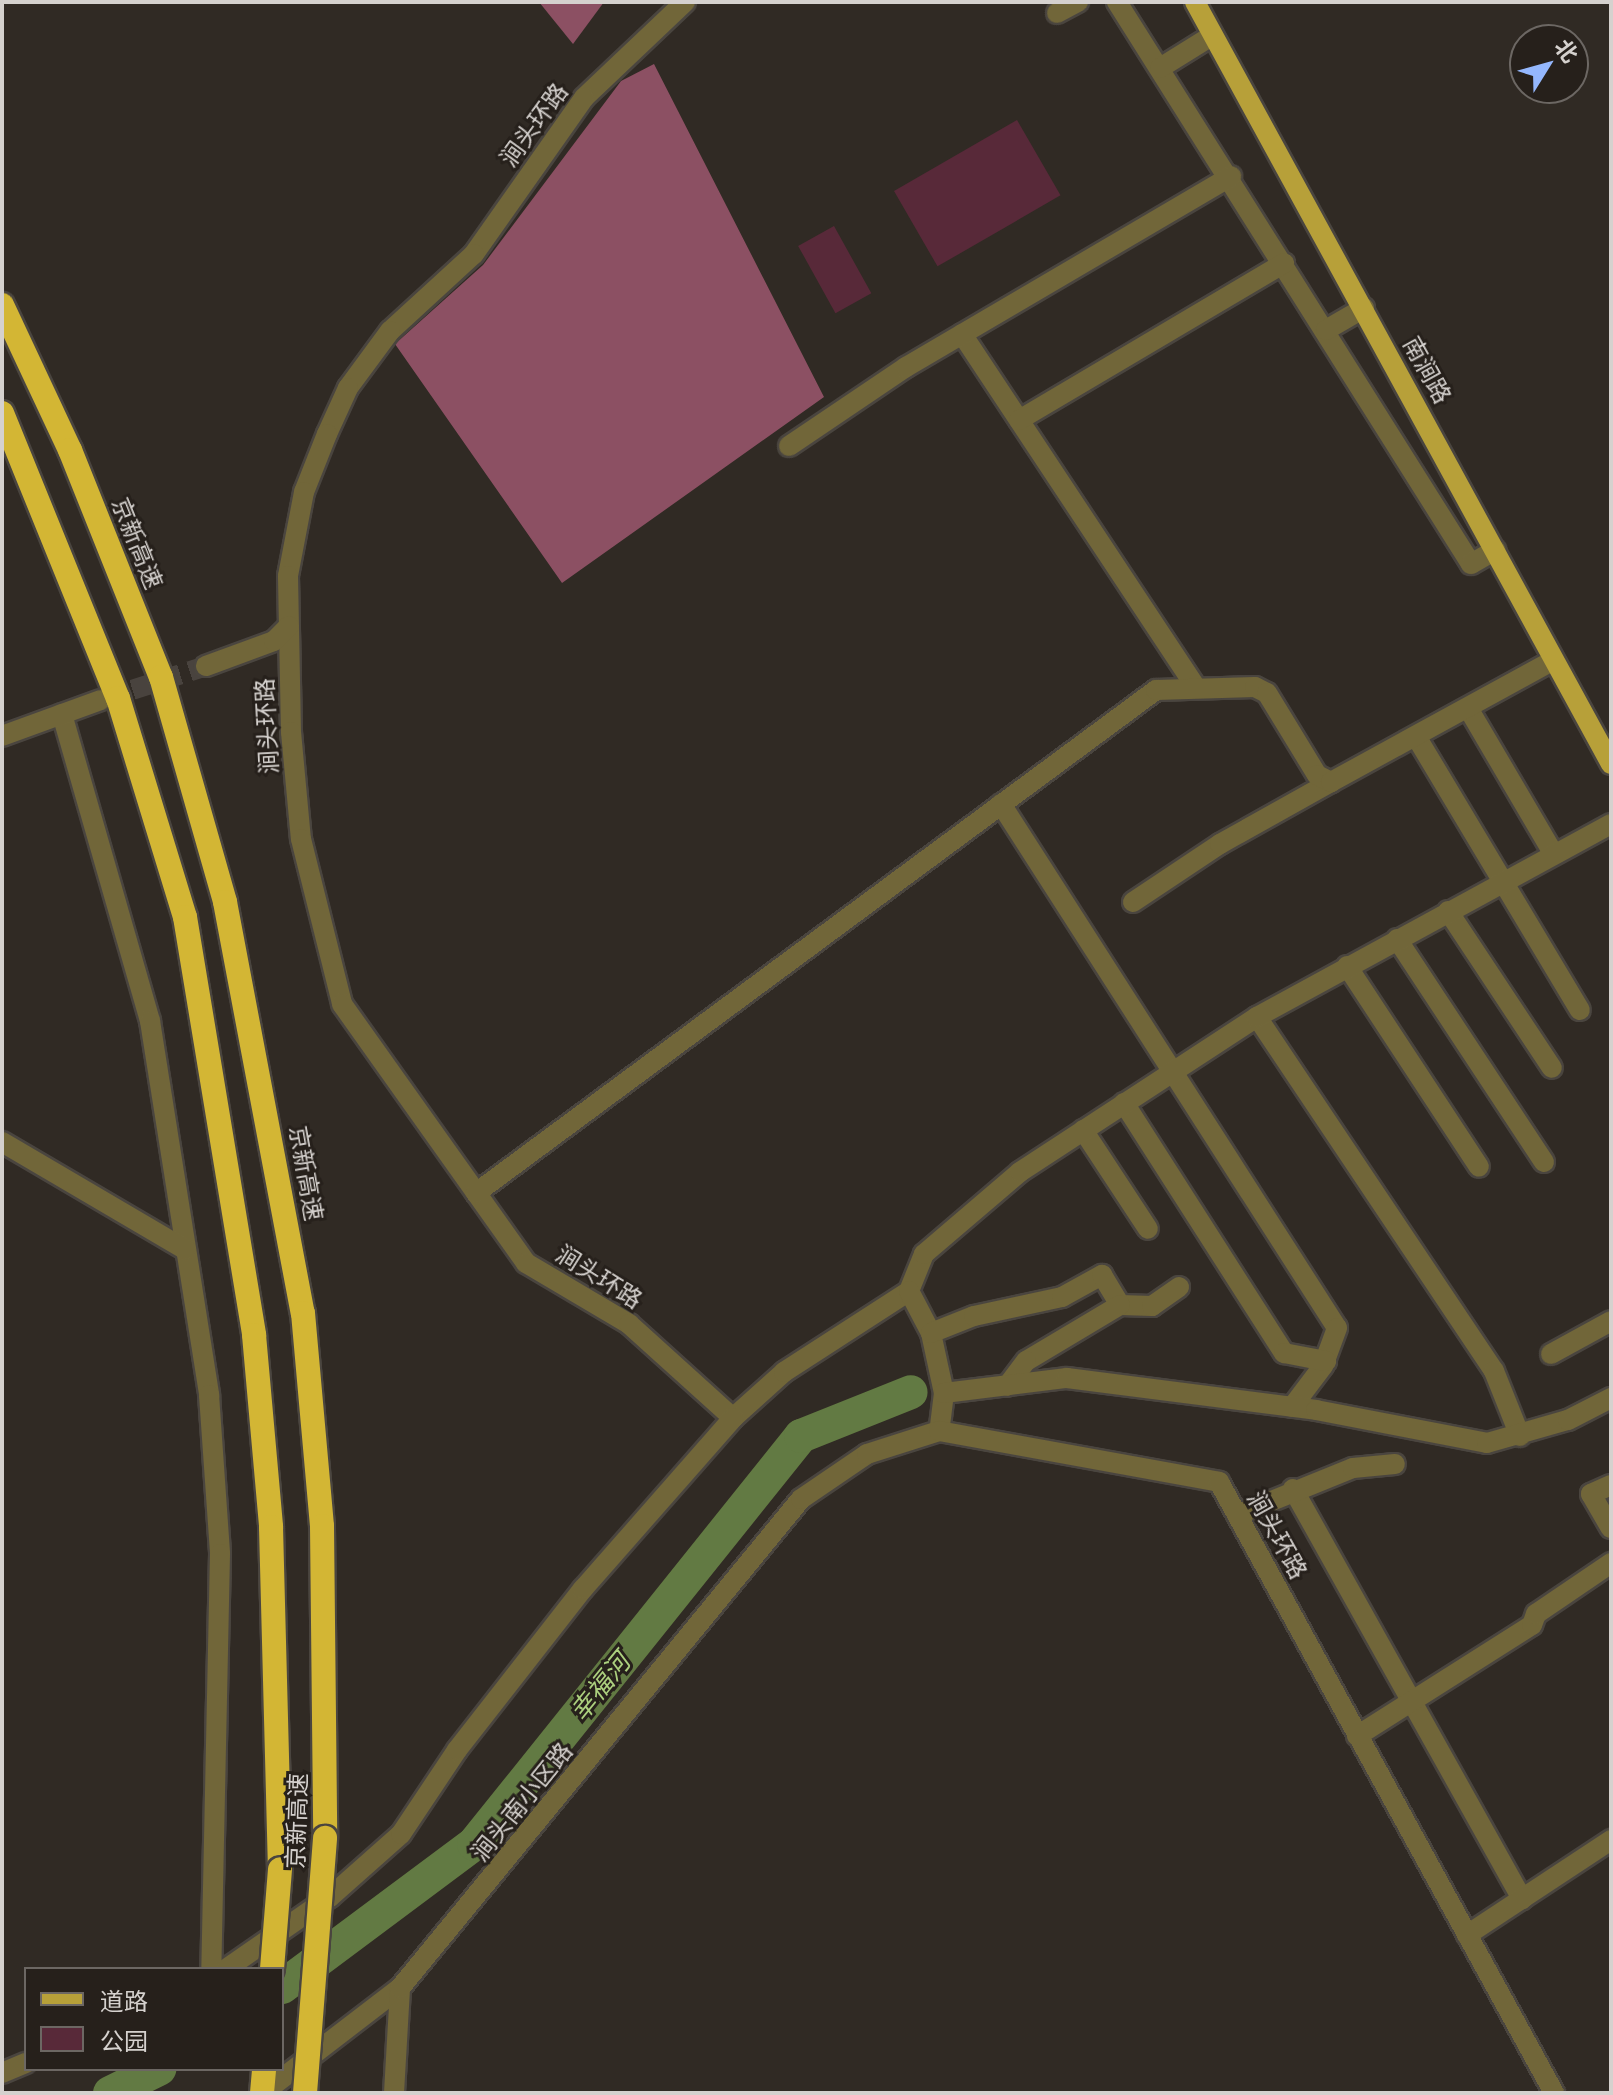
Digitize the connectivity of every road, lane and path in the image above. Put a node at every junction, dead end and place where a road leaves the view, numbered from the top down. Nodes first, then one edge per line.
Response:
1 (685, 2) edge
2 (1117, 2) edge
3 (1195, 2) edge
4 (1213, 35) junction
5 (1160, 68) junction
6 (1231, 176) junction
7 (1284, 263) junction
8 (2, 305) edge
9 (1364, 308) junction
10 (1326, 330) junction
11 (962, 334) junction
12 (2, 413) edge
13 (1019, 420) junction
14 (789, 446) dead end
15 (1495, 550) junction
16 (289, 626) junction
17 (1554, 660) junction
18 (206, 666) tunnel mouth
19 (1196, 688) junction
20 (101, 700) tunnel mouth
21 (1468, 708) junction
22 (62, 714) junction
23 (2, 736) edge
24 (1417, 738) junction
25 (1611, 764) edge
26 (1331, 782) junction
27 (1001, 804) junction
28 (1611, 824) edge
29 (1553, 853) junction
30 (1500, 882) junction
31 (1133, 902) dead end
32 (1448, 911) junction
33 (1397, 939) junction
34 (1347, 966) junction
35 (1580, 1010) dead end
36 (1257, 1017) junction
37 (1552, 1068) dead end
38 (1172, 1071) junction
39 (1124, 1103) junction
40 (1083, 1130) junction
41 (2, 1142) edge
42 (1544, 1162) dead end
43 (1479, 1167) dead end
44 (476, 1193) junction
45 (1148, 1229) dead end
46 (186, 1250) junction
47 (1179, 1287) dead end
48 (909, 1291) junction
49 (1120, 1305) junction
50 (1611, 1321) edge
51 (931, 1333) junction
52 (1551, 1354) dead end
53 (1326, 1361) junction
54 (1007, 1386) junction
55 (944, 1393) junction
56 (1611, 1398) edge
57 (1292, 1407) junction
58 (733, 1418) junction
59 (939, 1431) junction
60 (1520, 1436) junction
61 (1395, 1464) dead end
62 (1611, 1485) edge
63 (1293, 1489) junction
64 (1237, 1515) junction
65 (1611, 1528) edge
66 (1611, 1563) edge
67 (1409, 1701) junction
68 (1357, 1736) junction
69 (1611, 1840) edge
70 (1522, 1899) junction
71 (1467, 1935) junction
72 (211, 1967) edge
73 (229, 1967) edge
74 (272, 1967) edge
75 (400, 1988) junction
76 (24, 2064) edge
77 (264, 2071) edge
78 (2, 2073) edge
79 (262, 2093) edge
80 (305, 2093) edge
81 (394, 2093) edge
82 (1554, 2093) edge

1 - 16 street, 涧头环路
2 - 5 street
3 - 4 main road, 南涧路
4 - 5 street
4 - 9 main road, 南涧路
5 - 6 street
6 - 7 street
6 - 11 street
7 - 10 street
7 - 13 street
8 - 80 highway, 京新高速, bridge
9 - 10 street
9 - 15 main road, 南涧路
10 - 15 street
11 - 13 street
11 - 14 street
12 - 74 highway, 京新高速, bridge
13 - 19 street
15 - 17 main road, 南涧路
16 - 18 street
16 - 44 street, 涧头环路
17 - 21 street
17 - 25 main road, 南涧路
19 - 26 street
19 - 27 street
20 - 22 street
21 - 24 street
21 - 29 street
22 - 23 street
22 - 46 street
24 - 26 street
24 - 30 street
26 - 31 street
27 - 38 street
27 - 44 street
28 - 29 street
29 - 30 street
30 - 32 street
30 - 35 street
32 - 33 street
32 - 37 street
33 - 34 street
33 - 42 street
34 - 36 street
34 - 43 street
36 - 38 street
36 - 60 street
38 - 39 street
38 - 53 street
39 - 40 street
39 - 53 street
40 - 45 street
40 - 48 street
41 - 46 street
44 - 58 street, 涧头环路
46 - 72 street
47 - 49 street
48 - 51 street
48 - 58 street
49 - 51 street
49 - 54 street
50 - 52 street
51 - 55 street
53 - 57 street
54 - 55 street
54 - 57 street
55 - 59 street
56 - 60 street
57 - 60 street
58 - 73 street
59 - 64 street, 涧头环路
59 - 75 street, 涧头南小区路
61 - 63 street
62 - 65 street
63 - 64 street
63 - 67 street
64 - 68 street, 涧头环路
66 - 67 street
67 - 68 street
67 - 70 street
68 - 71 street, 涧头环路
69 - 70 street
70 - 71 street
71 - 82 street, 涧头环路
75 - 79 street, 涧头南小区路
75 - 81 street
76 - 78 street
77 - 79 highway

